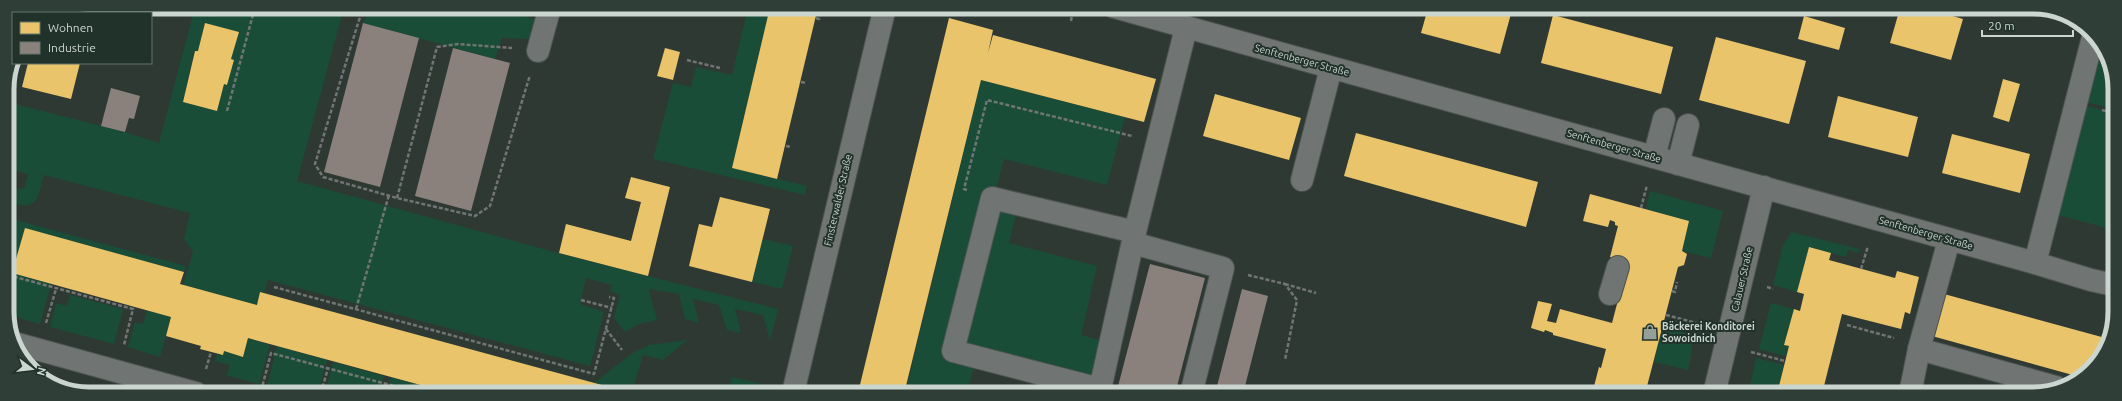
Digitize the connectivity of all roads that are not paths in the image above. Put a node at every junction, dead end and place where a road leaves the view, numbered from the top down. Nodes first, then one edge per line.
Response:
1 (548, 14) edge
2 (883, 14) edge
3 (1138, 14) edge
4 (1186, 28) junction
5 (2092, 42) edge
6 (538, 51) road end
7 (1331, 68) junction
8 (1664, 119) dead end
9 (1688, 126) dead end
10 (1654, 157) junction
11 (1678, 164) junction
12 (1302, 180) dead end
13 (1764, 187) junction
14 (1134, 237) junction
15 (1949, 240) junction
16 (2035, 263) junction
17 (1618, 267) dead end
18 (2108, 284) edge
19 (1610, 294) dead end
20 (22, 345) edge
21 (1920, 349) junction
22 (2051, 385) edge
23 (174, 387) edge
24 (794, 387) edge
25 (1086, 387) edge
26 (1101, 387) edge
27 (1193, 387) edge
28 (1716, 387) edge
29 (1912, 387) edge

1 - 6 street
2 - 24 street, Finsterwalder Straße
3 - 4 street, Senftenberger Straße
4 - 7 street, Senftenberger Straße
4 - 14 street
5 - 16 street
7 - 10 street, Senftenberger Straße
7 - 12 street
8 - 10 street
9 - 11 street
10 - 11 street, Senftenberger Straße
11 - 13 street, Senftenberger Straße
13 - 15 street, Senftenberger Straße
13 - 28 street, Calauer Straße
14 - 25 street
14 - 26 street
14 - 27 street
15 - 16 street, Senftenberger Straße
15 - 21 street
16 - 18 street, Senftenberger Straße
17 - 19 street
20 - 23 street
21 - 22 street
21 - 29 street

